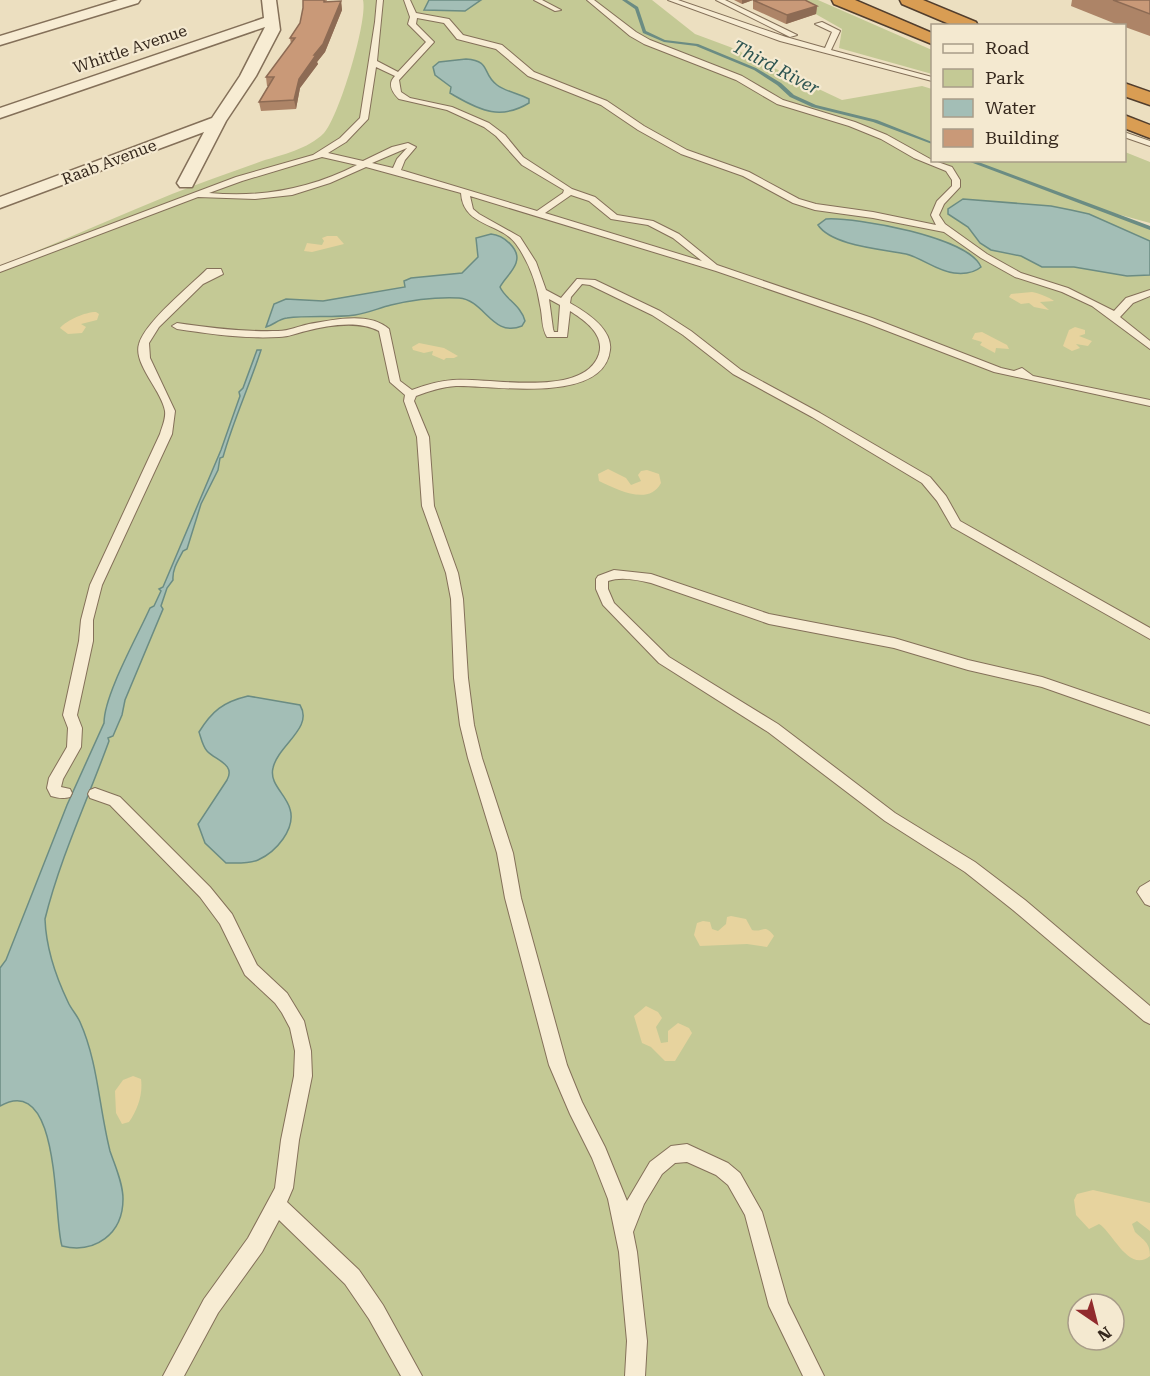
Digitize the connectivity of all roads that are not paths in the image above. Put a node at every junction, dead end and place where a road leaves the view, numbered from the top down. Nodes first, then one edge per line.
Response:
1 (133, 0) edge
2 (269, 0) edge
3 (380, 0) edge
4 (407, 0) edge
5 (537, 0) edge
6 (590, 0) edge
7 (671, 0) edge
8 (719, 0) edge
9 (840, 0) edge
10 (908, 0) edge
11 (919, 0) edge
12 (748, 6) dead end
13 (739, 9) junction
14 (557, 10) dead end
15 (414, 15) junction
16 (272, 20) junction
17 (819, 24) dead end
18 (965, 24) edge
19 (973, 24) edge
20 (0, 28) edge
21 (7, 38) edge
22 (931, 38) edge
23 (795, 42) junction
24 (827, 51) junction
25 (372, 62) junction
26 (399, 75) junction
27 (931, 78) edge
28 (1126, 89) edge
29 (1150, 99) edge
30 (0, 113) edge
31 (218, 121) junction
32 (1126, 121) edge
33 (1150, 132) edge
34 (1126, 134) edge
35 (342, 140) junction
36 (1150, 144) edge
37 (321, 154) junction
38 (347, 159) junction
39 (931, 162) edge
40 (932, 162) edge
41 (366, 164) junction
42 (396, 171) junction
43 (192, 189) junction
44 (569, 191) junction
45 (465, 192) junction
46 (0, 203) edge
47 (538, 214) junction
48 (946, 230) junction
49 (695, 250) junction
50 (682, 259) junction
51 (0, 269) edge
52 (718, 269) junction
53 (201, 282) dead end
54 (541, 291) junction
55 (1150, 293) edge
56 (565, 304) junction
57 (1122, 304) junction
58 (1102, 308) junction
59 (1115, 317) junction
60 (177, 326) dead end
61 (1150, 346) edge
62 (1020, 375) dead end
63 (1035, 379) dead end
64 (411, 394) junction
65 (1150, 403) edge
66 (1150, 634) edge
67 (1150, 720) edge
68 (65, 793) dead end
69 (95, 794) dead end
70 (1150, 888) edge
71 (1150, 899) edge
72 (1150, 1016) edge
73 (278, 1205) junction
74 (624, 1233) junction
75 (173, 1376) edge
76 (412, 1376) edge
77 (635, 1376) edge
78 (814, 1376) edge

1 - 21 street
2 - 16 street
3 - 25 lane
4 - 15 lane
5 - 14 lane
6 - 39 lane
7 - 23 lane
8 - 13 lane
9 - 22 highway
10 - 18 highway
11 - 19 lane
12 - 13 lane
13 - 23 lane
15 - 26 lane
15 - 48 lane
16 - 30 street, Whittle Avenue
16 - 31 street
17 - 24 lane
20 - 21 street
23 - 24 lane
24 - 27 lane
25 - 26 lane
25 - 35 lane
26 - 44 lane
28 - 29 highway
31 - 43 street
31 - 46 street, Raab Avenue
32 - 33 highway
34 - 36 lane
35 - 37 lane
35 - 38 lane
37 - 38 lane
37 - 43 lane
38 - 41 lane
40 - 48 lane
41 - 42 lane
41 - 42 lane
41 - 43 lane
42 - 45 lane
43 - 51 lane
44 - 47 lane
44 - 49 lane
45 - 47 lane
45 - 54 lane
47 - 50 lane
48 - 58 lane
49 - 50 lane
49 - 52 lane
50 - 52 lane
52 - 62 lane
53 - 68 lane
54 - 56 lane
54 - 56 lane
55 - 57 lane
56 - 64 lane
56 - 66 lane
57 - 58 lane
57 - 59 lane
58 - 59 lane
59 - 61 lane
60 - 64 lane
63 - 65 lane
64 - 74 lane
67 - 72 lane
69 - 73 lane
70 - 71 lane
73 - 75 lane
73 - 76 lane
74 - 77 lane
74 - 78 lane

